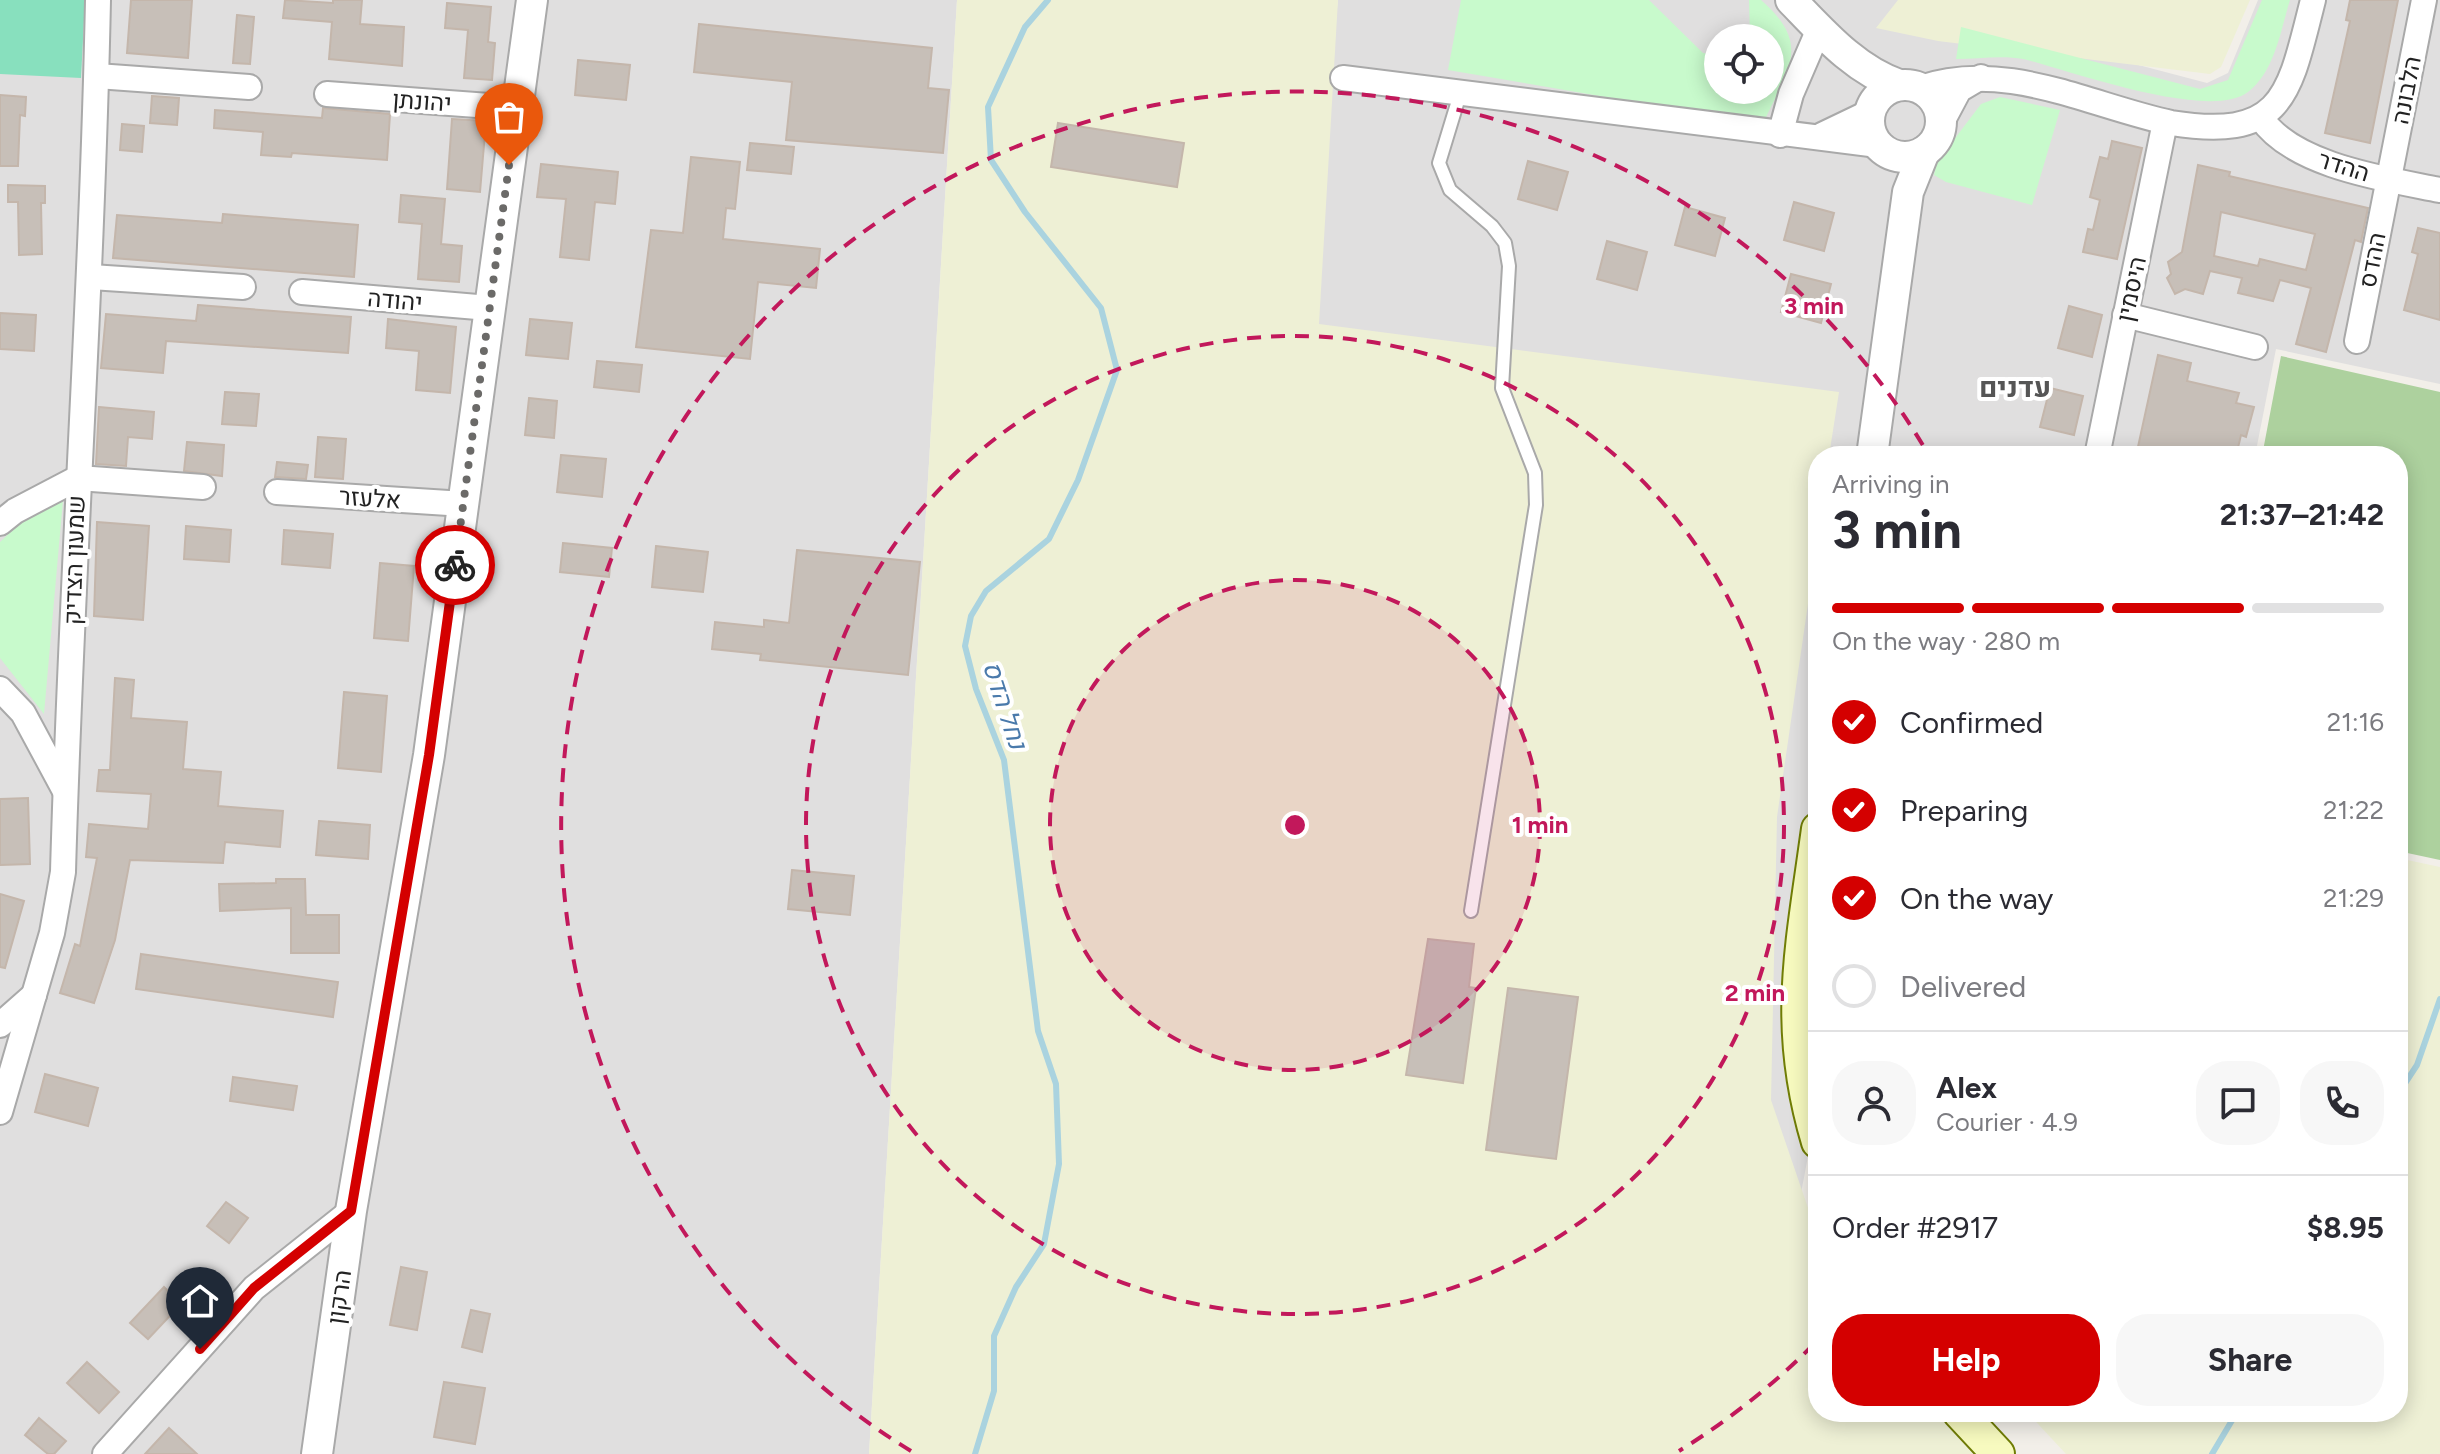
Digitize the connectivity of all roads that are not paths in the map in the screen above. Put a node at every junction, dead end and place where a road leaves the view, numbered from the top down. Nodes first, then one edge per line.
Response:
1 (98, 0) edge
2 (532, 0) edge
3 (1791, 0) edge
4 (2313, 0) edge
5 (2424, 0) edge
6 (1819, 29) junction
7 (1849, 56) junction
8 (97, 76) junction
9 (1981, 77) junction
10 (1343, 78) dead end
11 (1910, 86) junction
12 (249, 87) dead end
13 (327, 94) dead end
14 (1460, 94) junction
15 (517, 108) junction
16 (1870, 110) junction
17 (2261, 118) junction
18 (1942, 122) junction
19 (2165, 122) junction
20 (1780, 135) junction
21 (1812, 138) junction
22 (1881, 148) junction
23 (1924, 152) junction
24 (2388, 180) junction
25 (2440, 190) edge
26 (1905, 211) junction
27 (91, 277) junction
28 (243, 287) dead end
29 (302, 292) dead end
30 (489, 308) junction
31 (2125, 315) junction
32 (2357, 341) dead end
33 (2255, 347) dead end
34 (1873, 446) edge
35 (2099, 446) edge
36 (78, 478) junction
37 (203, 487) dead end
38 (277, 492) dead end
39 (464, 504) junction
40 (0, 523) edge
41 (0, 689) edge
42 (65, 791) junction
43 (1808, 901) edge
44 (1471, 911) dead end
45 (34, 995) junction
46 (0, 1025) edge
47 (1808, 1105) edge
48 (0, 1112) edge
49 (351, 1211) junction
50 (1968, 1422) edge
51 (105, 1454) edge
52 (317, 1454) edge
53 (1998, 1454) edge

1 - 8 street, שמעון הצדיק
2 - 15 street, הרקון
3 - 6 street
4 - 17 street
5 - 24 street, הלבונה
6 - 7 street
6 - 20 street
7 - 11 street
7 - 16 street
8 - 12 street
8 - 27 street, שמעון הצדיק
9 - 11 street
9 - 18 street
9 - 19 street
10 - 14 street
11 - 16 street
11 - 18 street
13 - 15 street, יהונתן
14 - 20 street
14 - 44 lane
15 - 30 street, הרקון
16 - 21 street
16 - 22 street
17 - 19 street
17 - 24 street, ההדר
18 - 23 street
19 - 31 street, היסמין
20 - 21 street
21 - 22 street
22 - 23 street
22 - 26 street
23 - 26 street
24 - 25 street, ההדר
24 - 32 street, ההדס
26 - 34 street
27 - 28 street
27 - 36 street, שמעון הצדיק
29 - 30 street, יהודה
30 - 39 street, הרקון
31 - 33 street
31 - 35 street, היסמין
36 - 37 street
36 - 40 street
36 - 42 street, שמעון הצדיק
38 - 39 street, אלעזר
39 - 49 street, הרקון
41 - 42 street
42 - 45 street, שמעון הצדיק
43 - 47 main road
45 - 46 street
45 - 48 street, שמעון הצדיק
49 - 51 street
49 - 52 street, הרקון
50 - 53 main road

